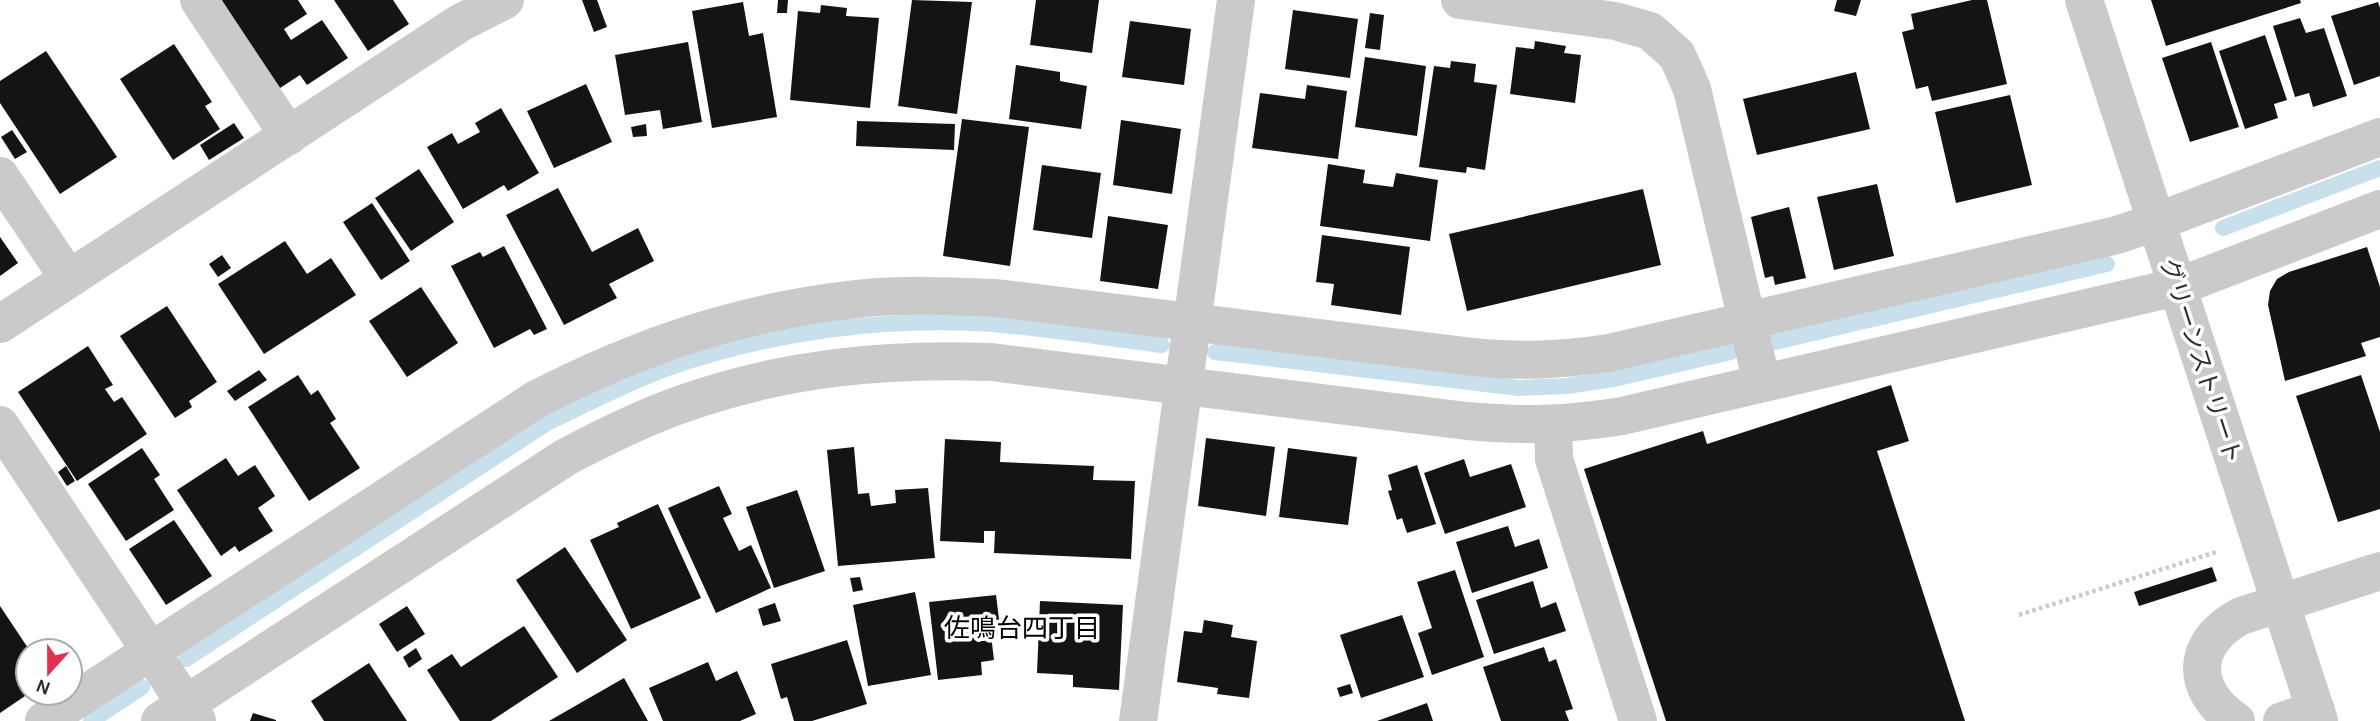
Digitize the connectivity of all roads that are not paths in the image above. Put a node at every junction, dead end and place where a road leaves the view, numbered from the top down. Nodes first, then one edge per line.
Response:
1 (199, 0) edge
2 (505, 0) edge
3 (1236, 0) edge
4 (1460, 0) edge
5 (2084, 0) edge
6 (452, 12) edge
7 (289, 136) junction
8 (2380, 137) edge
9 (0, 176) edge
10 (2380, 209) edge
11 (2157, 222) junction
12 (69, 279) junction
13 (2177, 287) junction
14 (1747, 321) junction
15 (1192, 322) junction
16 (0, 324) edge
17 (1762, 383) junction
18 (1184, 386) junction
19 (0, 425) edge
20 (1553, 425) junction
21 (2380, 571) edge
22 (2281, 603) junction
23 (150, 651) junction
24 (181, 716) edge
25 (2306, 717) edge
26 (44, 721) edge
27 (1138, 721) edge
28 (1638, 721) edge
29 (2236, 721) edge

1 - 7 street
2 - 6 street
3 - 15 street
4 - 14 street
5 - 11 street, グリーンストリート
6 - 7 street
7 - 12 street
8 - 11 street
9 - 12 street
10 - 13 street
11 - 13 street, グリーンストリート
11 - 14 street
12 - 16 street
13 - 17 street
13 - 22 street, グリーンストリート
14 - 15 street
14 - 17 street
15 - 18 street
15 - 23 street
17 - 20 street
18 - 20 street
18 - 24 street
18 - 27 street
19 - 23 street
20 - 28 street
21 - 22 street
22 - 25 street, グリーンストリート
22 - 29 street
23 - 24 street
23 - 26 street

